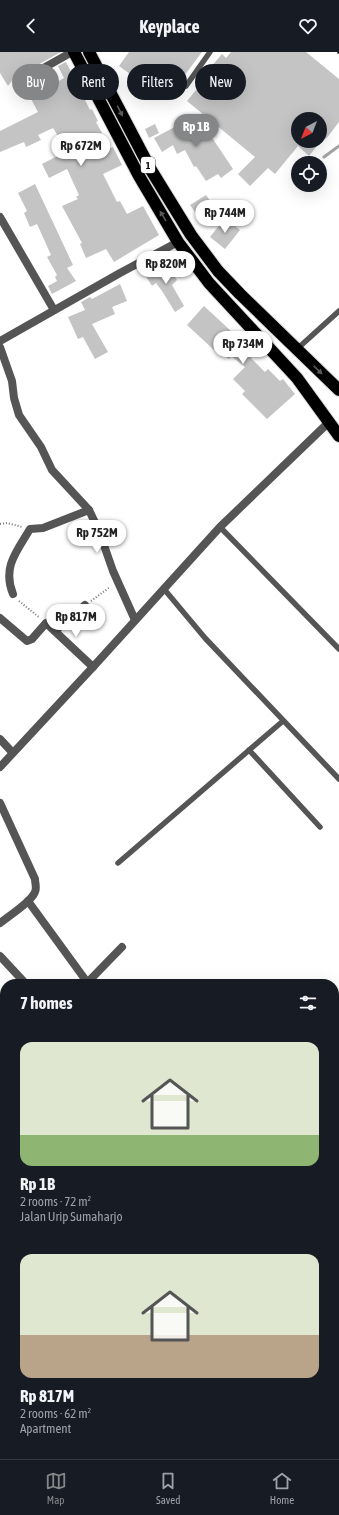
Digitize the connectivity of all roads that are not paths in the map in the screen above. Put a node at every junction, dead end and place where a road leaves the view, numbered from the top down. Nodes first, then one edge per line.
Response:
1 (73, 52) edge
2 (89, 52) edge
3 (210, 52) edge
4 (52, 64) edge
5 (187, 85) edge
6 (0, 217) edge
7 (178, 242) junction
8 (54, 310) junction
9 (339, 311) edge
10 (0, 341) edge
11 (0, 347) edge
12 (297, 349) junction
13 (339, 390) edge
14 (330, 422) junction
15 (339, 436) edge
16 (89, 510) junction
17 (220, 527) junction
18 (164, 589) junction
19 (13, 594) road end
20 (85, 605) road end
21 (0, 618) edge
22 (135, 620) junction
23 (55, 631) junction
24 (339, 649) edge
25 (93, 668) junction
26 (283, 721) junction
27 (0, 739) edge
28 (249, 750) junction
29 (12, 752) junction
30 (0, 766) edge
31 (339, 779) edge
32 (0, 803) edge
33 (320, 827) dead end
34 (118, 863) dead end
35 (28, 901) junction
36 (0, 923) edge
37 (122, 947) dead end
38 (0, 956) edge
39 (21, 979) edge
40 (84, 979) edge
41 (91, 979) edge

1 - 4 street
7 -> 1 highway, 1
2 -> 12 highway, 1
3 - 5 lane
6 - 8 street
7 - 8 street
7 - 14 highway, 1
8 - 10 street
9 - 12 lane
11 - 16 street
12 -> 13 highway, 1
14 - 15 highway, 1
14 - 17 street
16 - 19 street
16 - 22 street
17 - 18 street
17 - 24 lane
18 - 22 street
18 - 26 lane
20 - 23 street
21 - 23 street
22 - 25 street
23 - 25 street
25 - 29 street
26 - 28 lane
26 - 31 lane
27 - 29 street
28 - 33 lane
28 - 34 lane
29 - 30 street
32 - 35 street
35 - 36 street
35 - 40 street
37 - 41 street
38 - 39 street

